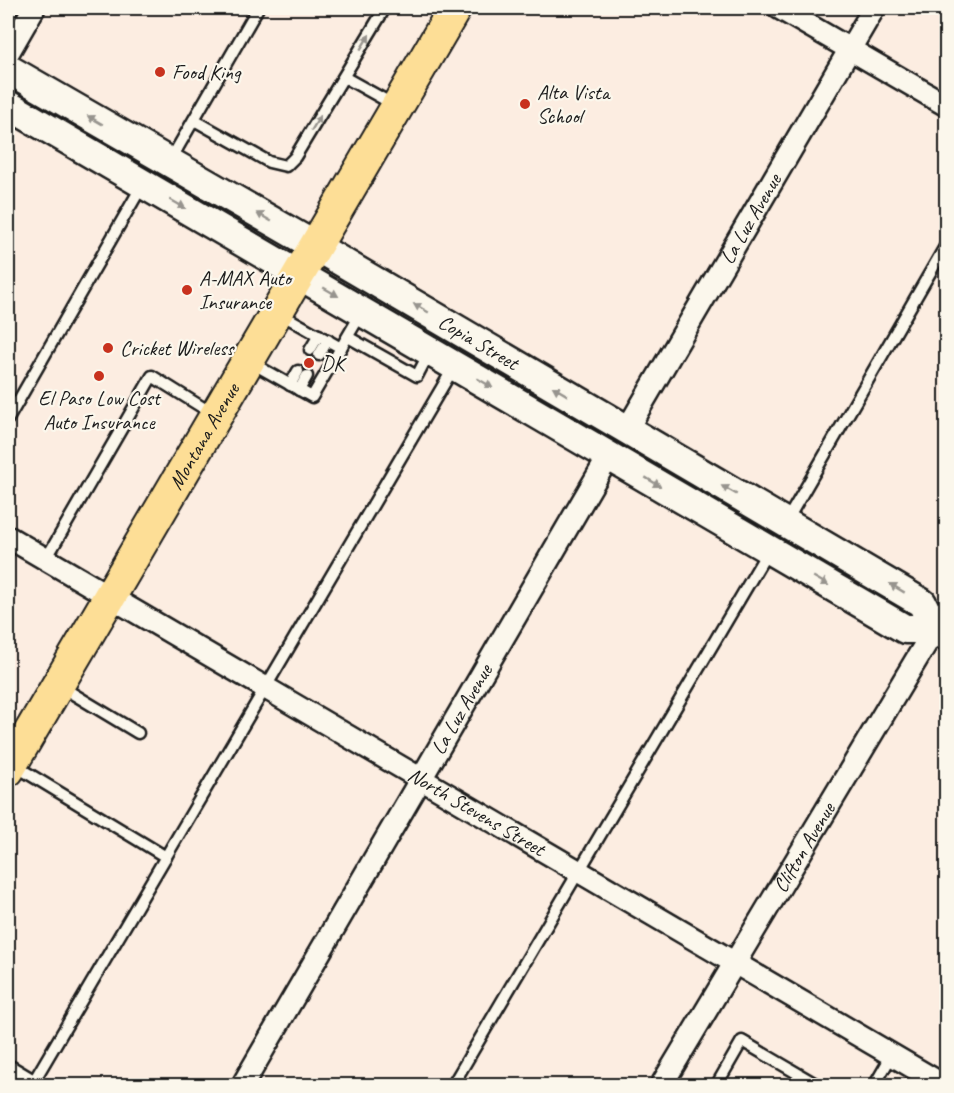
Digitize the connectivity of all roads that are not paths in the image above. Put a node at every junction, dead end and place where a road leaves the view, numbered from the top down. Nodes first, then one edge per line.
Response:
1 (34, 8) edge
2 (258, 8) edge
3 (385, 8) edge
4 (455, 8) edge
5 (779, 8) edge
6 (874, 8) edge
7 (850, 49) junction
8 (8, 53) edge
9 (8, 69) edge
10 (344, 77) junction
11 (8, 105) edge
12 (946, 105) edge
13 (397, 107) junction
14 (194, 120) junction
15 (169, 162) junction
16 (144, 184) junction
17 (946, 245) edge
18 (315, 246) junction
19 (299, 273) junction
20 (276, 311) junction
21 (362, 311) junction
22 (348, 337) junction
23 (323, 338) junction
24 (341, 348) junction
25 (430, 351) junction
26 (315, 352) dead end
27 (247, 361) junction
28 (455, 366) junction
29 (303, 374) dead end
30 (295, 388) junction
31 (215, 415) junction
32 (8, 419) edge
33 (626, 431) junction
34 (609, 456) junction
35 (786, 522) junction
36 (8, 537) edge
37 (768, 550) junction
38 (46, 560) junction
39 (109, 596) junction
40 (943, 625) edge
41 (57, 685) junction
42 (266, 688) junction
43 (138, 733) dead end
44 (10, 767) edge
45 (421, 779) junction
46 (166, 857) junction
47 (579, 871) junction
48 (733, 962) junction
49 (892, 1055) junction
50 (8, 1071) edge
51 (32, 1085) edge
52 (242, 1086) edge
53 (452, 1086) edge
54 (661, 1086) edge
55 (716, 1086) edge
56 (819, 1086) edge
57 (874, 1086) edge
58 (945, 1086) edge

1 - 8 street
2 - 14 lane
10 -> 3 lane
4 - 13 main road, Montana Avenue
5 - 7 street
6 - 7 street, La Luz Avenue
7 - 12 street
7 - 33 street, La Luz Avenue
15 -> 9 main road, Copia Street
10 - 13 lane
14 -> 10 lane
11 - 16 main road, Copia Street
13 - 18 main road, Montana Avenue
14 - 15 lane
18 -> 15 main road, Copia Street
16 -> 19 main road, Copia Street
16 - 32 lane
17 - 35 lane
18 - 19 main road, Montana Avenue
33 -> 18 main road, Copia Street
19 - 20 main road, Montana Avenue
19 -> 21 main road, Copia Street
20 - 23 lane
20 - 27 main road, Montana Avenue
21 - 22 lane
21 - 25 main road, Copia Street
22 - 24 lane
22 - 25 lane
23 - 24 lane
23 - 26 lane
24 - 30 lane
25 - 28 main road, Copia Street
27 - 30 lane
27 - 31 main road, Montana Avenue
28 -> 34 main road, Copia Street
28 - 42 lane
29 - 30 lane
31 - 38 lane
31 - 39 main road, Montana Avenue
35 -> 33 main road, Copia Street
34 -> 37 main road, Copia Street
34 - 45 street, La Luz Avenue
40 -> 35 main road, Copia Street
36 - 38 street, North Stevens Street
37 -> 40 main road, Copia Street
37 - 47 lane
38 - 39 street, North Stevens Street
39 - 41 main road, Montana Avenue
39 - 42 street, North Stevens Street
40 - 48 street, Clifton Avenue
41 - 43 lane
41 - 44 main road, Montana Avenue
42 - 45 street, North Stevens Street
42 - 46 lane
44 - 46 lane
45 - 47 street, North Stevens Street
45 - 52 street, La Luz Avenue
46 - 51 lane
47 - 48 street, North Stevens Street
47 - 53 lane
48 - 49 street, North Stevens Street
48 - 54 street, Clifton Avenue
49 - 57 lane
49 - 58 street, North Stevens Street
50 - 51 street
55 - 56 lane

